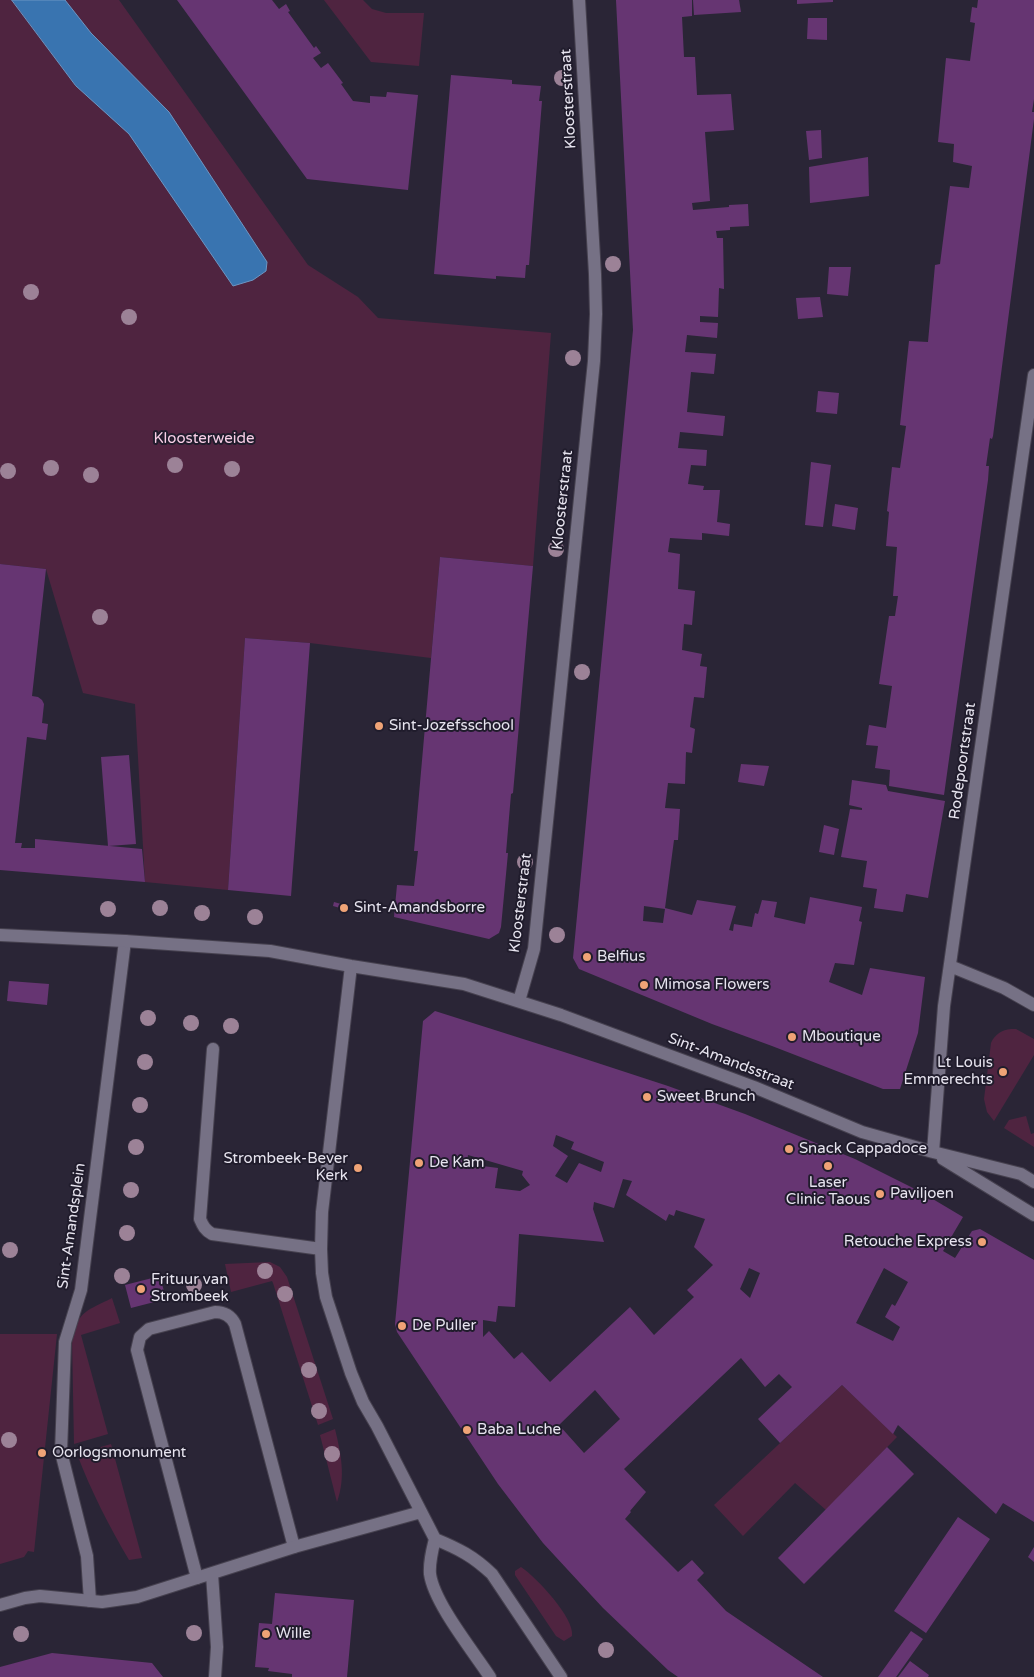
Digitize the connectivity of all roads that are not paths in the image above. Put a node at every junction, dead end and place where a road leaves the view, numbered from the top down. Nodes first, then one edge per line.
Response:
1 (579, 0) edge
2 (1034, 375) edge
3 (0, 936) edge
4 (125, 941) junction
5 (351, 966) junction
6 (950, 966) junction
7 (519, 1001) junction
8 (1034, 1005) edge
9 (213, 1049) dead end
10 (932, 1152) junction
11 (1034, 1182) edge
12 (1034, 1215) edge
13 (321, 1249) junction
14 (421, 1512) junction
15 (435, 1540) junction
16 (294, 1547) junction
17 (212, 1574) junction
18 (197, 1578) junction
19 (90, 1601) junction
20 (0, 1605) edge
21 (215, 1677) edge
22 (490, 1677) edge
23 (561, 1677) edge

1 - 7 street, Kloosterstraat
2 - 6 street, Rodepoortstraat
3 - 4 street
4 - 5 street
4 - 19 street, Sint-Amandsplein
5 - 7 street
5 - 13 street
6 - 8 street
6 - 10 street, Rodepoortstraat
7 - 10 street, Sint-Amandsstraat
9 - 13 street
10 - 11 street, Sint-Amandsstraat
10 - 12 street, Sint-Amandsstraat
13 - 14 street
14 - 15 street
14 - 16 street
15 - 22 street
15 - 23 street
16 - 17 street
16 - 18 street
17 - 18 street
17 - 21 street
18 - 19 street
19 - 20 street

